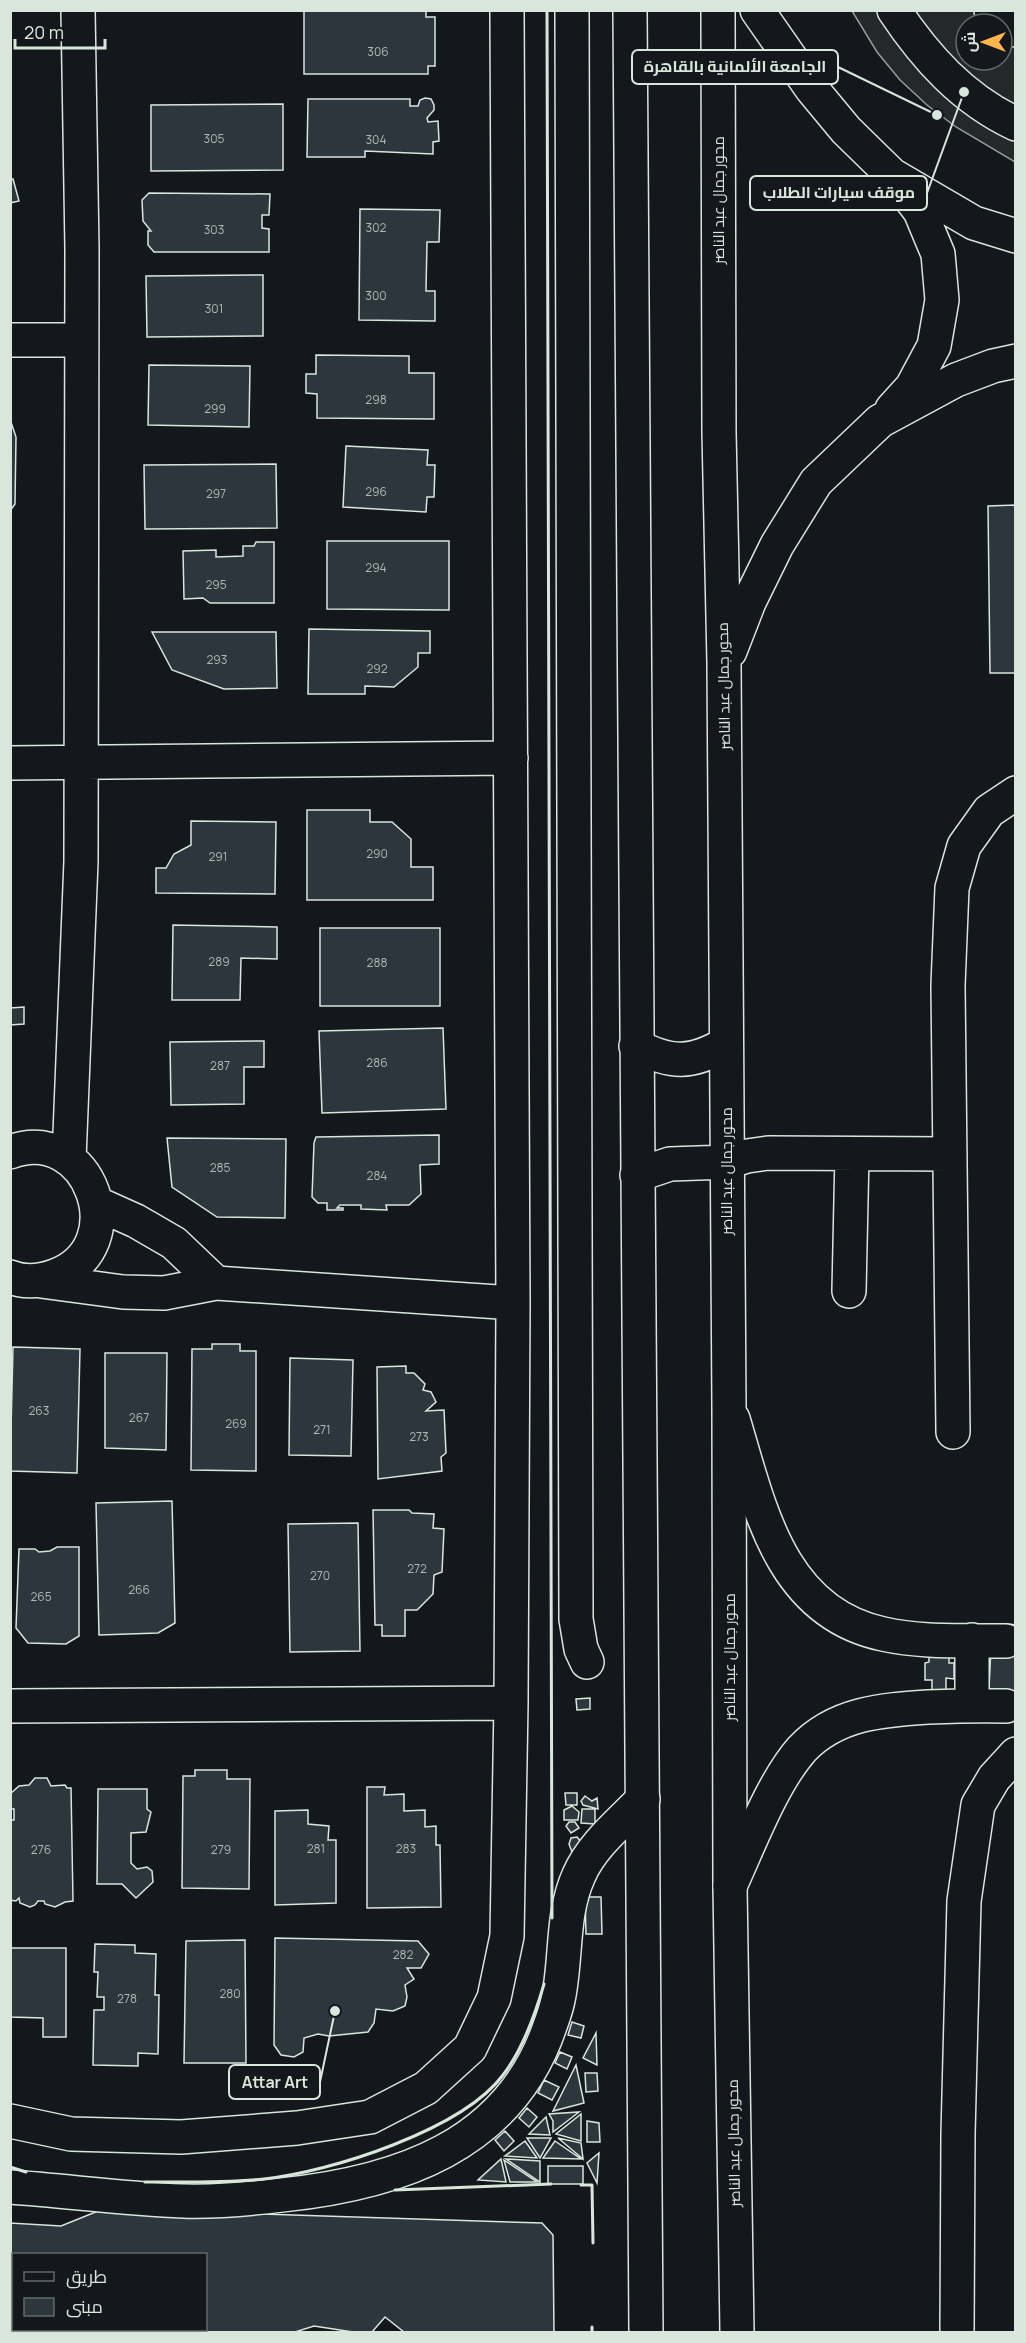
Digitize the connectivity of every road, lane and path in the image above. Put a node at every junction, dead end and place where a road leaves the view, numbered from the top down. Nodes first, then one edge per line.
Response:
1 (78, 10) edge
2 (507, 10) edge
3 (572, 10) edge
4 (630, 10) edge
5 (718, 10) edge
6 (758, 10) edge
7 (894, 10) edge
8 (991, 10) edge
9 (1016, 30) edge
10 (1016, 124) edge
11 (892, 175) junction
12 (1016, 236) edge
13 (10, 340) edge
14 (80, 340) junction
15 (1016, 361) edge
16 (880, 421) junction
17 (724, 663) junction
18 (511, 758) junction
19 (81, 762) junction
20 (10, 763) edge
21 (1016, 794) edge
22 (726, 1044) junction
23 (636, 1046) junction
24 (10, 1152) edge
25 (852, 1154) junction
26 (950, 1154) junction
27 (69, 1159) junction
28 (728, 1162) junction
29 (637, 1175) junction
30 (98, 1204) junction
31 (26, 1279) edge
32 (216, 1283) junction
33 (849, 1291) dead end
34 (513, 1303) junction
35 (729, 1408) junction
36 (953, 1432) dead end
37 (972, 1640) junction
38 (1006, 1641) dead end
39 (587, 1662) dead end
40 (511, 1702) junction
41 (972, 1705) junction
42 (10, 1706) edge
43 (1006, 1706) dead end
44 (1016, 1754) edge
45 (643, 1799) junction
46 (730, 1887) junction
47 (10, 2121) edge
48 (10, 2187) edge
49 (646, 2332) edge
50 (737, 2332) edge
51 (957, 2332) edge

1 - 14 street
2 - 18 street
3 - 39 street
4 - 23 street
5 - 17 street, محور جمال عبد الناصر
6 - 11 street
7 - 10 street
8 - 9 street
11 - 12 street
11 - 16 street
13 - 14 street
14 - 19 street
15 - 16 street
16 - 17 street
17 - 22 street, محور جمال عبد الناصر
18 - 19 street
18 - 34 street
19 - 20 street
19 - 27 street
21 - 26 street
22 - 23 street
22 - 28 street, محور جمال عبد الناصر
23 - 29 street
24 - 27 street
25 - 26 street
25 - 28 street
25 - 33 street
26 - 36 street
27 - 30 street
28 - 29 street
28 - 35 street, محور جمال عبد الناصر
29 - 45 street
30 - 31 street
30 - 32 street
31 - 32 street
32 - 34 street
34 - 40 street
35 - 37 street
35 - 46 street, محور جمال عبد الناصر
37 - 38 street
37 - 41 street
40 - 42 street
40 - 47 street
41 - 43 street
41 - 46 street
44 - 51 street
45 - 48 street
45 - 49 street
46 - 50 street, محور جمال عبد الناصر

